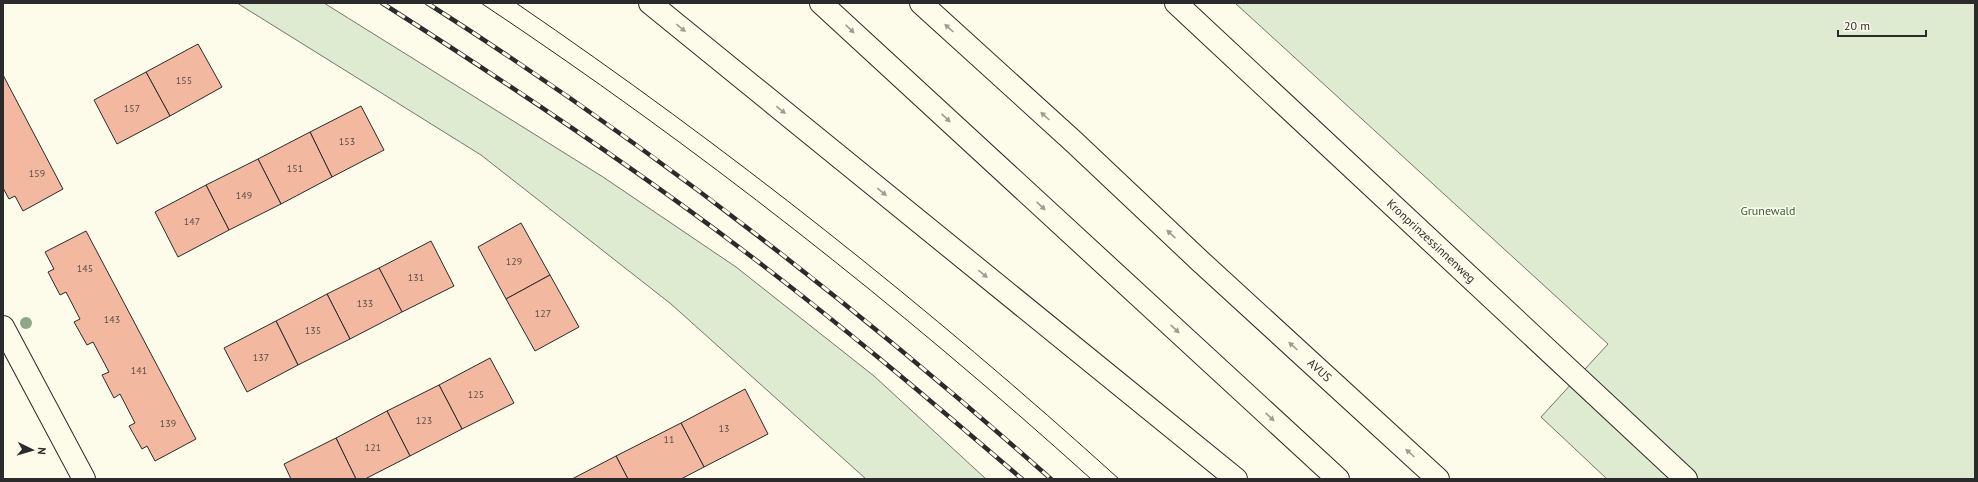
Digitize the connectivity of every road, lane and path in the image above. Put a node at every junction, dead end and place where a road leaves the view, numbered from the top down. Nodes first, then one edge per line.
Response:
1 (650, 3) edge
2 (821, 3) edge
3 (922, 3) edge
4 (1176, 3) edge
5 (3, 327) edge
6 (84, 479) edge
7 (1236, 479) edge
8 (1338, 479) edge
9 (1438, 479) edge
10 (1686, 479) edge

1 -> 7 main road
2 -> 8 main road
9 -> 3 main road, AVUS
4 - 10 main road, Kronprinzessinnenweg
5 - 6 main road

